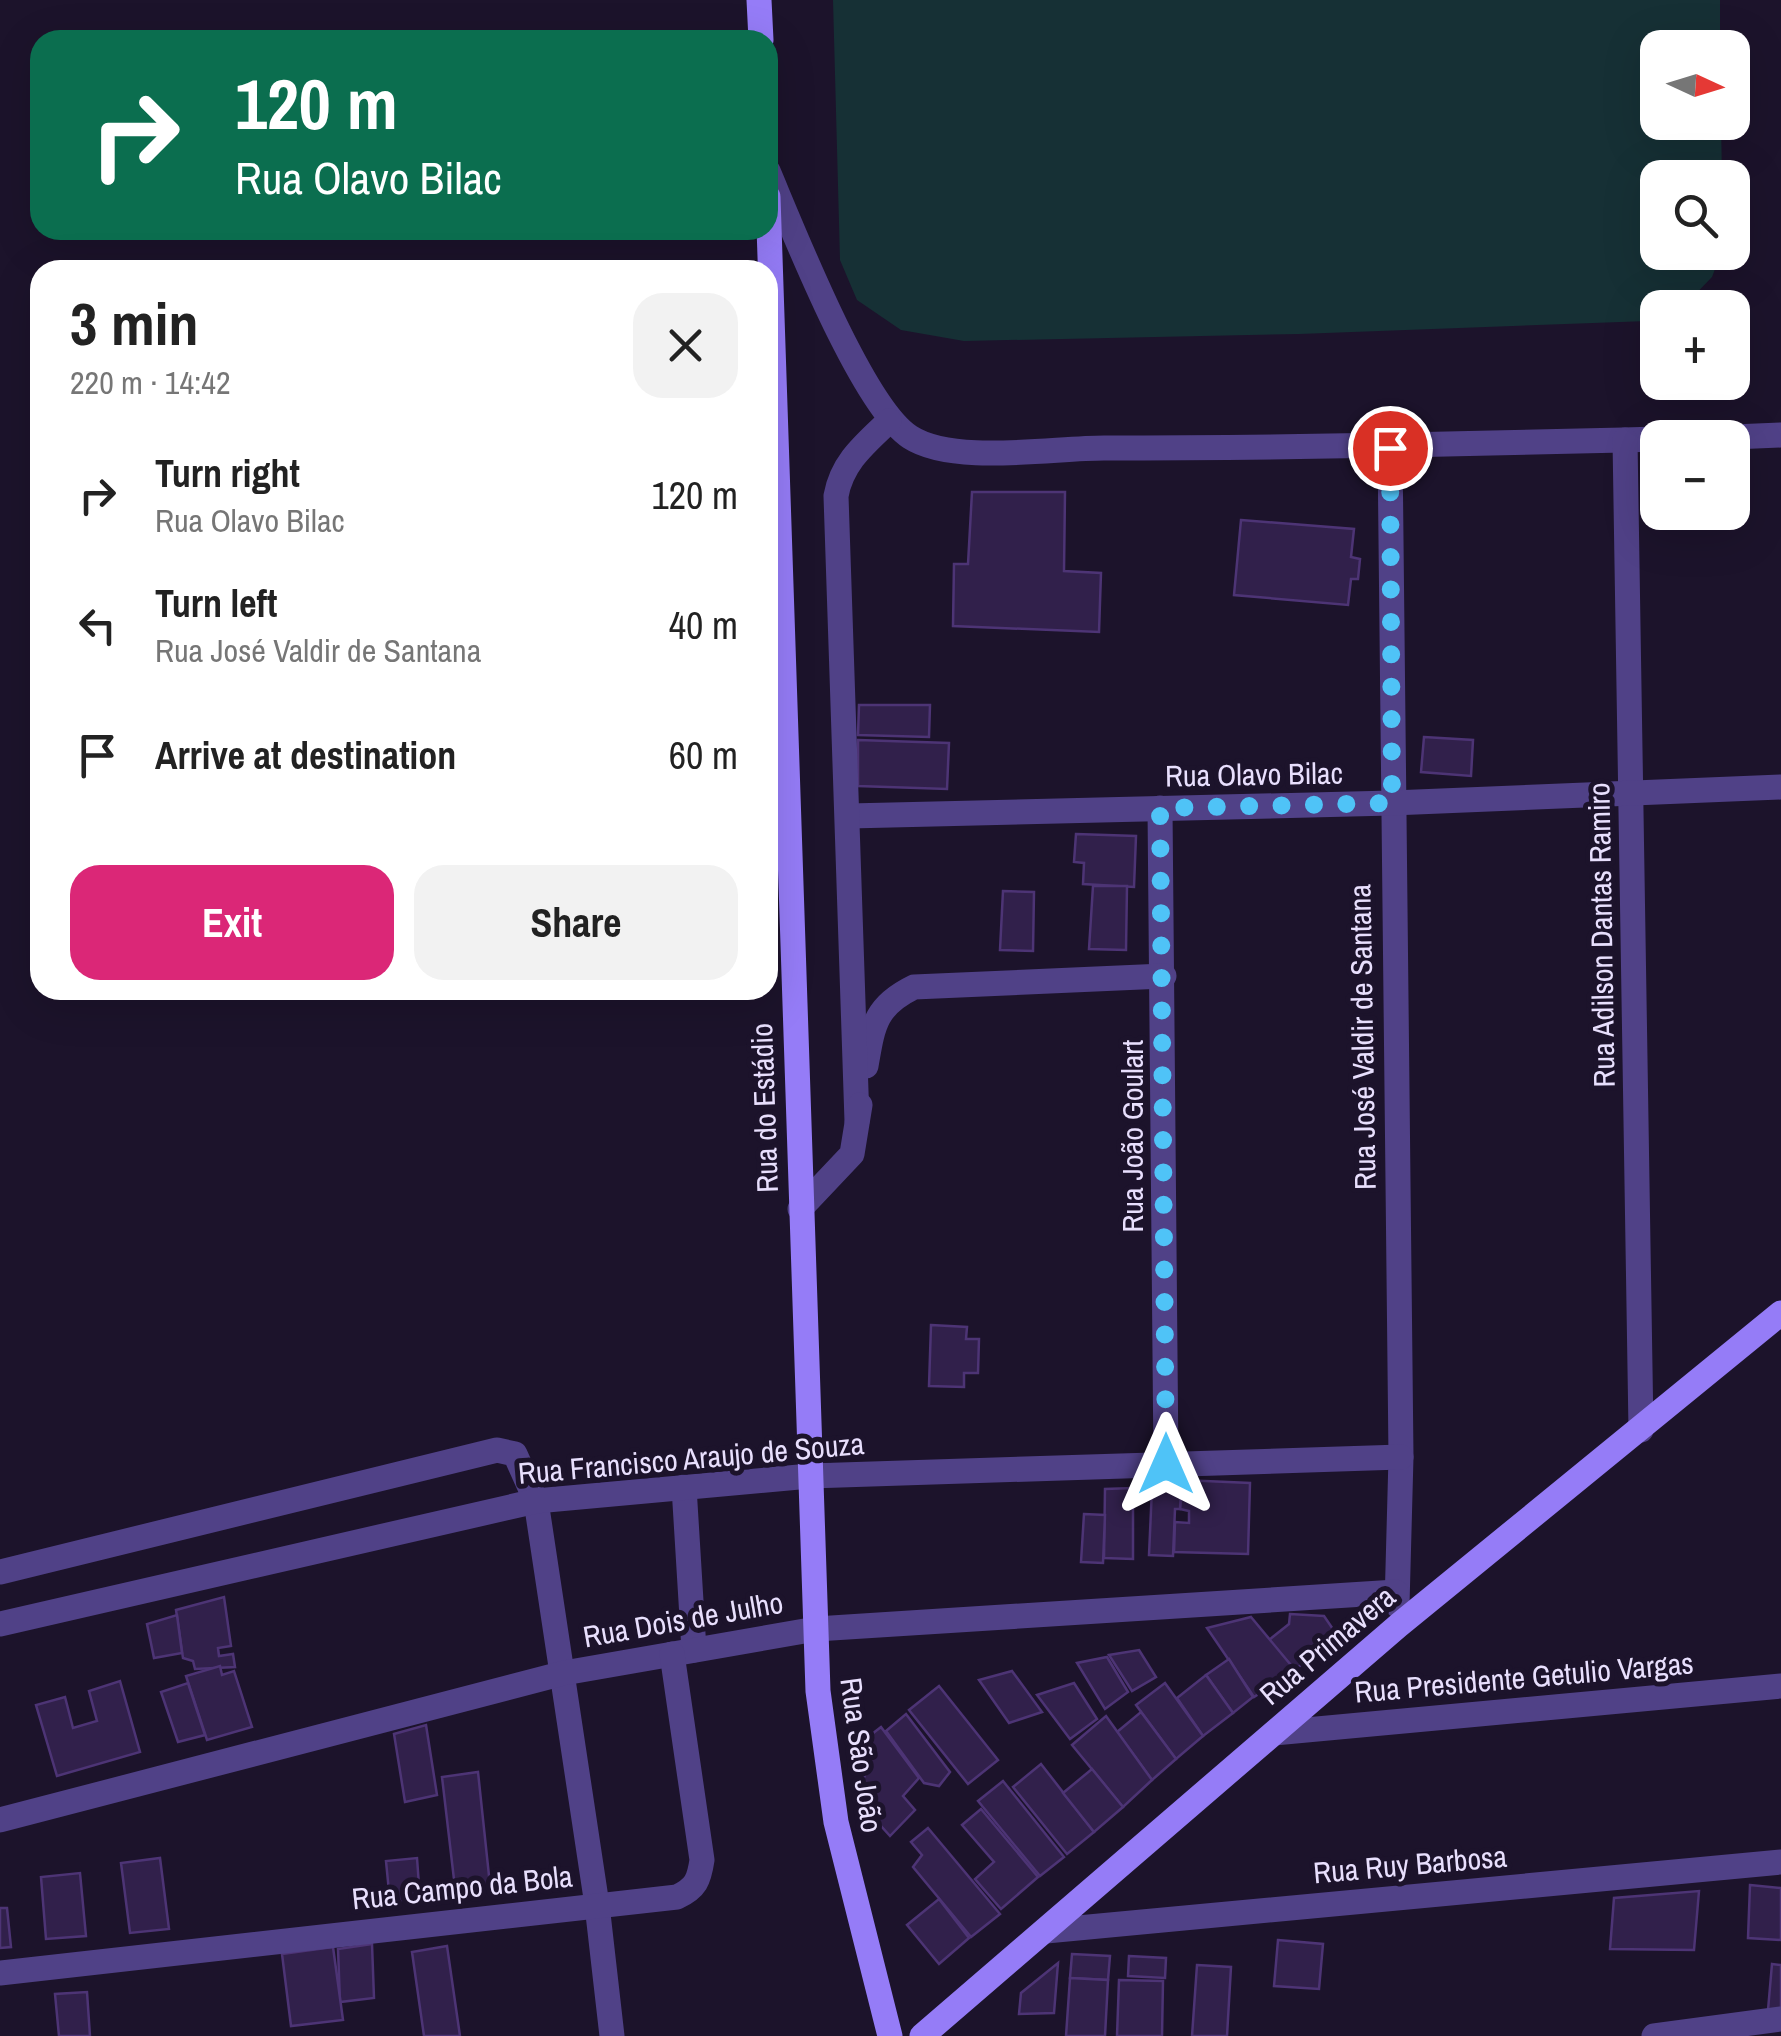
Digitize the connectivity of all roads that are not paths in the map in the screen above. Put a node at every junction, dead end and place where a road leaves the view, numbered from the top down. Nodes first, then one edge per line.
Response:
1 (759, 0) edge
2 (760, 30) edge
3 (778, 195) edge
4 (889, 421) junction
5 (1781, 436) edge
6 (1750, 437) edge
7 (1625, 440) junction
8 (1640, 440) edge
9 (1390, 448) junction
10 (778, 513) edge
11 (1781, 787) edge
12 (1631, 793) junction
13 (1392, 803) junction
14 (1160, 808) junction
15 (849, 816) junction
16 (1164, 976) junction
17 (857, 1121) junction
18 (800, 1209) junction
19 (1781, 1313) edge
20 (1641, 1430) junction
21 (1401, 1457) junction
22 (1166, 1464) junction
23 (810, 1476) junction
24 (684, 1487) junction
25 (536, 1501) junction
26 (0, 1572) edge
27 (1396, 1592) junction
28 (0, 1624) edge
29 (1399, 1625) junction
30 (816, 1629) junction
31 (683, 1652) junction
32 (564, 1673) junction
33 (1781, 1686) edge
34 (1274, 1733) junction
35 (0, 1820) edge
36 (1781, 1862) edge
37 (597, 1905) junction
38 (1046, 1931) junction
39 (0, 1973) edge
40 (1781, 2018) edge
41 (612, 2036) edge
42 (890, 2036) edge
43 (922, 2036) edge
44 (1654, 2036) edge

1 - 2 street
3 - 4 street
4 - 9 street
4 - 15 street
5 - 6 street
7 - 8 street
7 - 9 street
7 - 12 street, Rua Adilson Dantas Ramiro
9 - 13 street, Rua José Valdir de Santana
10 - 18 street, Rua do Estádio
11 - 12 street, Rua Olavo Bilac
12 - 13 street, Rua Olavo Bilac
12 - 20 street, Rua Adilson Dantas Ramiro
13 - 14 street, Rua Olavo Bilac
13 - 21 street, Rua José Valdir de Santana
14 - 15 street, Rua Olavo Bilac
14 - 16 street, Rua João Goulart
15 - 17 street
16 - 17 street
16 - 22 street, Rua João Goulart
17 - 18 street
18 - 23 street, Rua do Estádio
19 - 20 street, Rua Primavera
20 - 29 street, Rua Primavera
21 - 22 street, Rua Francisco Araujo de Souza
21 - 27 street, Rua José Valdir de Santana
22 - 23 street, Rua Francisco Araujo de Souza
23 - 24 street, Rua Francisco Araujo de Souza
23 - 30 street, Rua São João
24 - 25 street, Rua Francisco Araujo de Souza
24 - 31 street
25 - 26 street
25 - 28 street, Rua Francisco Araujo de Souza
25 - 32 street
27 - 29 street, Rua José Valdir de Santana
27 - 30 street, Rua Dois de Julho
29 - 34 street, Rua Primavera
30 - 31 street, Rua Dois de Julho
30 - 42 street, Rua São João
31 - 32 street, Rua Dois de Julho
31 - 37 street, Rua Campo da Bola
32 - 35 street, Rua Dois de Julho
32 - 37 street
33 - 34 street, Rua Presidente Getulio Vargas
34 - 38 street, Rua Primavera
36 - 38 street, Rua Ruy Barbosa
37 - 39 street, Rua Campo da Bola
37 - 41 street
38 - 43 street, Rua Primavera
40 - 44 street

